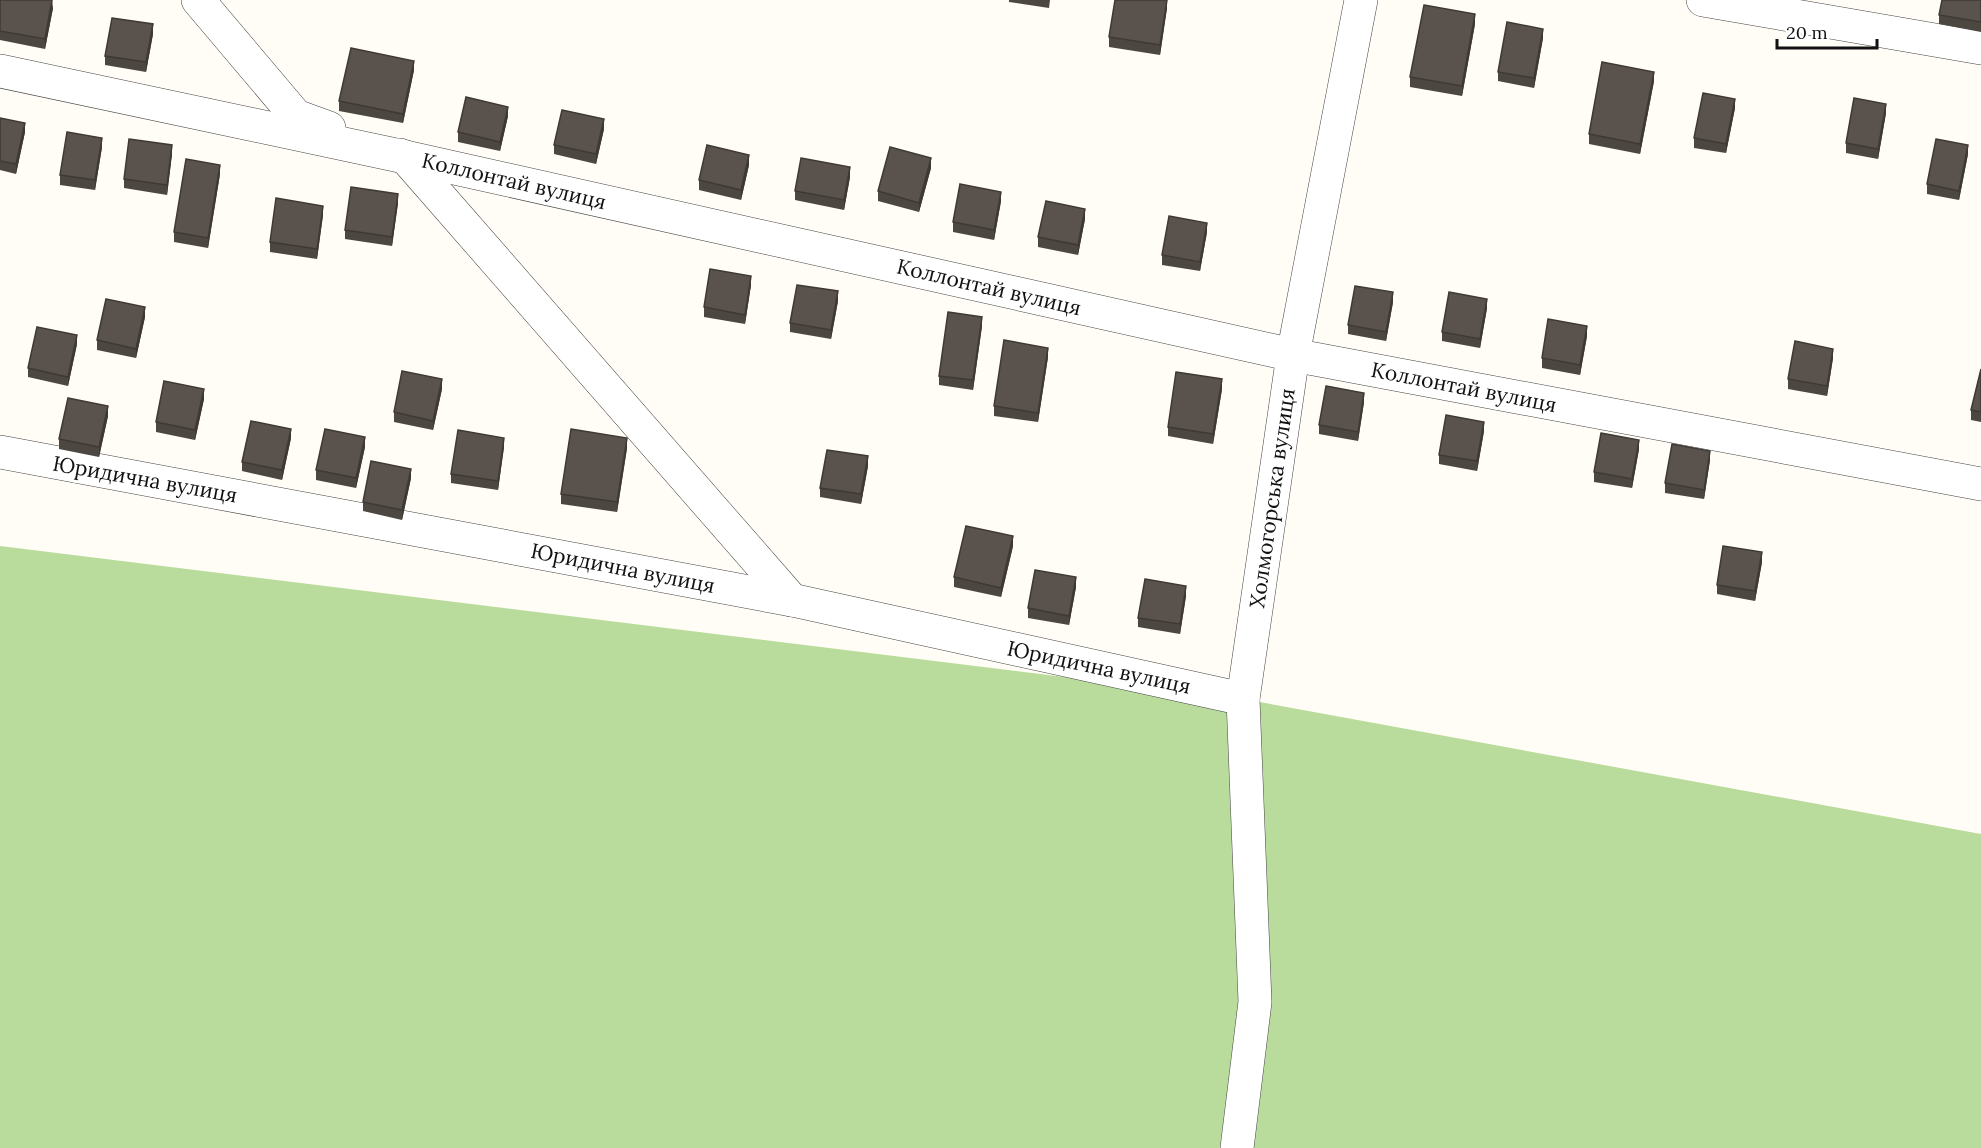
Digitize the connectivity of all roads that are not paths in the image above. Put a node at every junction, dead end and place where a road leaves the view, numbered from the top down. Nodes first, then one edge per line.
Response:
1 (198, 0) edge
2 (1361, 0) edge
3 (1703, 0) edge
4 (1981, 48) edge
5 (0, 71) edge
6 (405, 157) junction
7 (1293, 355) junction
8 (0, 452) edge
9 (1981, 484) edge
10 (792, 600) junction
11 (1243, 699) junction
12 (1237, 1148) edge

1 - 6 street
2 - 7 street, Холмогорська вулиця
3 - 4 street
5 - 6 street, Коллонтай вулиця
6 - 7 street, Коллонтай вулиця
6 - 10 street
7 - 9 street, Коллонтай вулиця
7 - 11 street, Холмогорська вулиця
8 - 10 street, Юридична вулиця
10 - 11 street, Юридична вулиця
11 - 12 street, Холмогорська вулиця

